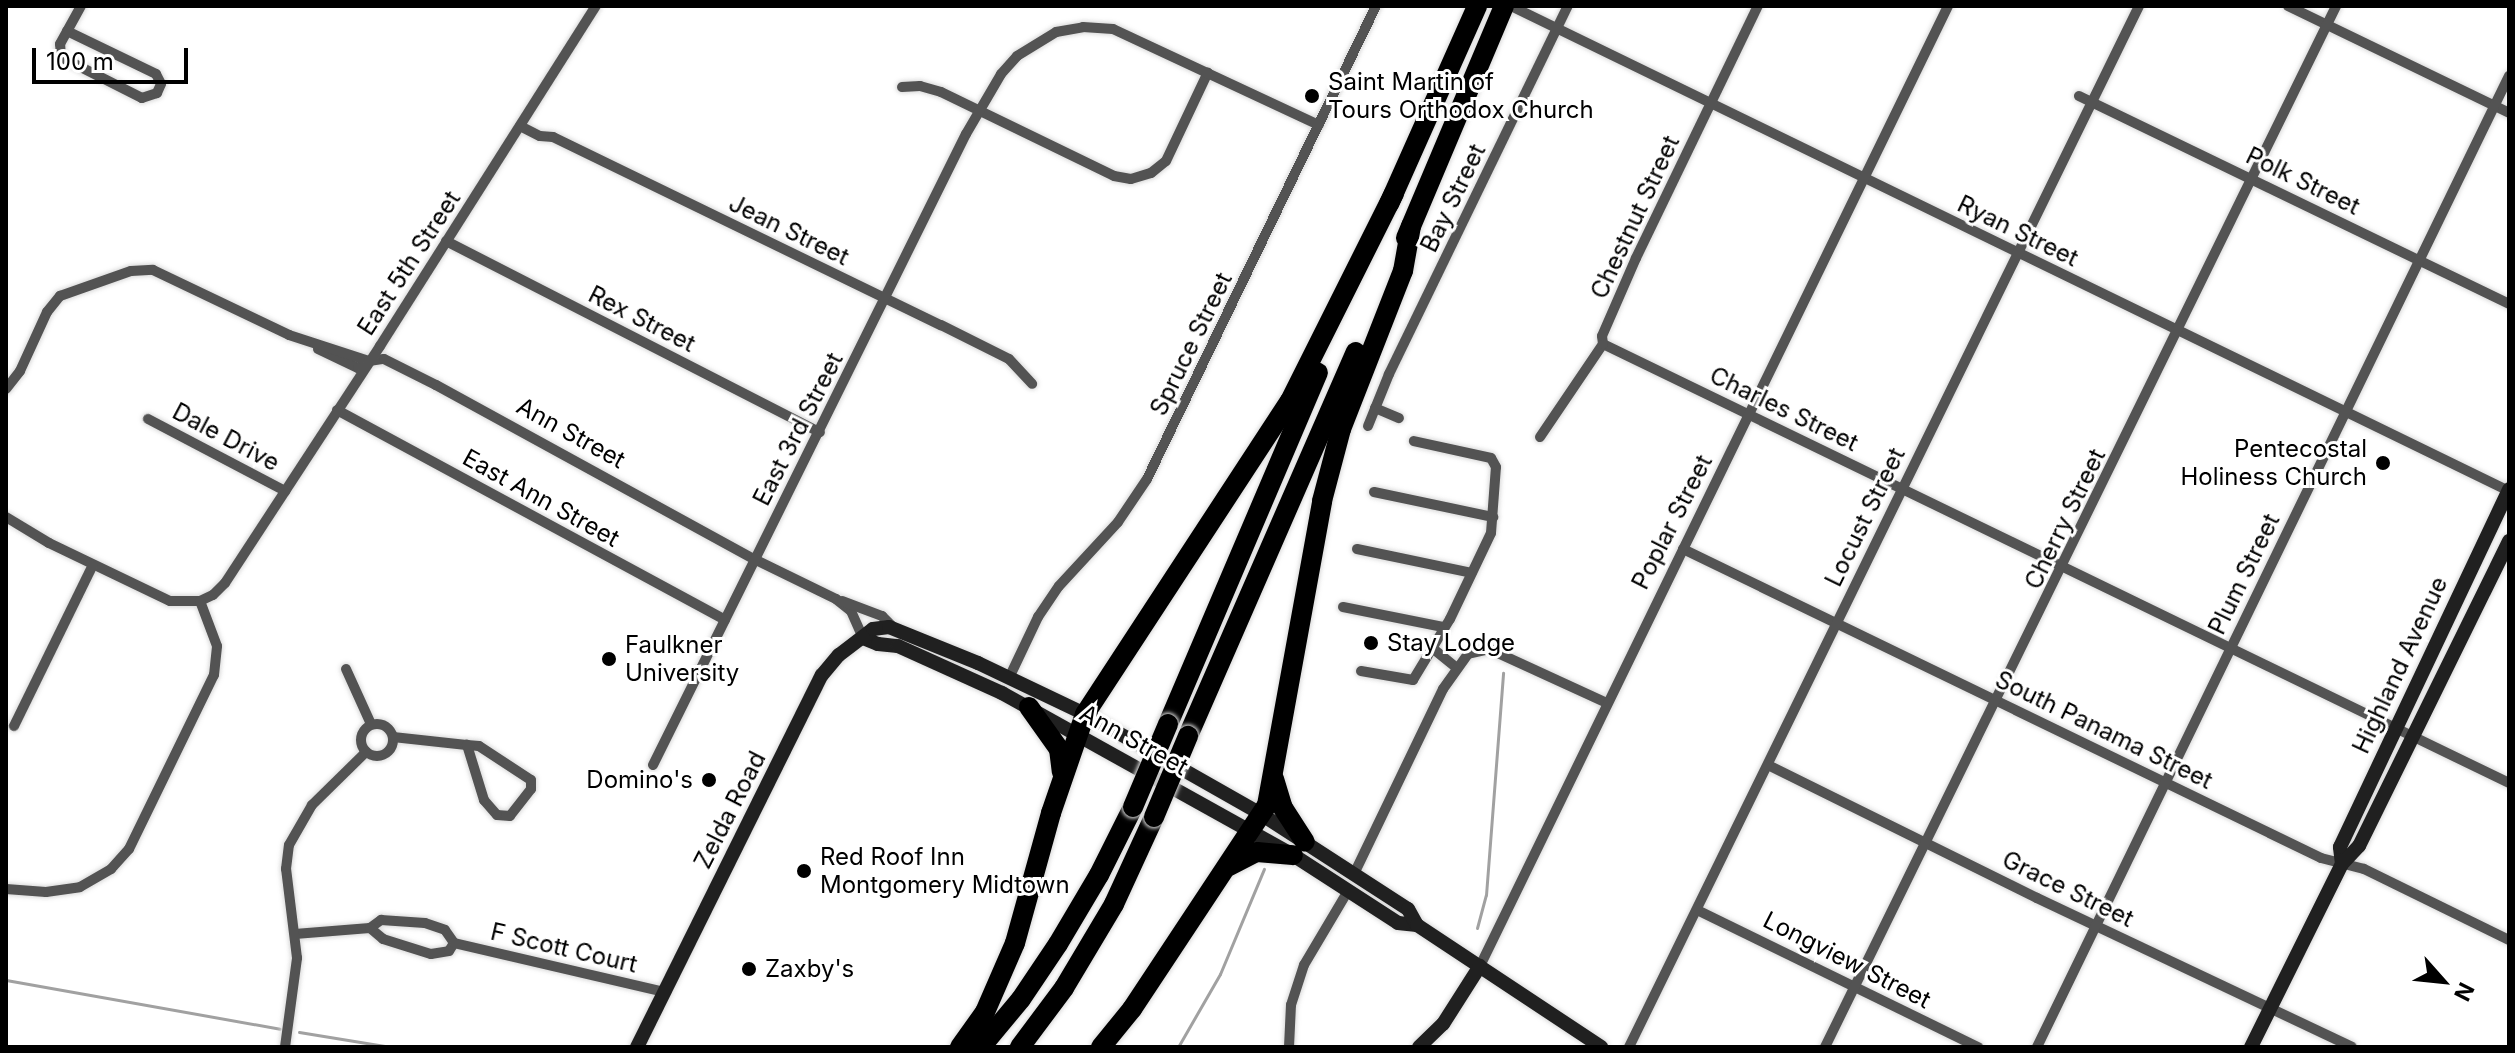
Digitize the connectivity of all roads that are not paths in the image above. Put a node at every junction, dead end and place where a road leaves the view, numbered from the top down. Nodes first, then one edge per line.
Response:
1 (81, 6) edge
2 (596, 6) edge
3 (1376, 6) edge
4 (1504, 6) edge
5 (1511, 6) edge
6 (1568, 6) edge
7 (1758, 6) edge
8 (1948, 6) edge
9 (2139, 6) edge
10 (2288, 6) edge
11 (2336, 6) edge
12 (1473, 14) edge
13 (2328, 24) junction
14 (1557, 29) junction
15 (67, 31) junction
16 (1208, 72) junction
17 (2509, 76) edge
18 (902, 87) dead end
19 (2079, 96) dead end
20 (2092, 103) junction
21 (1710, 104) junction
22 (2494, 106) junction
23 (980, 112) junction
24 (2509, 113) edge
25 (1319, 125) junction
26 (520, 126) junction
27 (1865, 178) junction
28 (2253, 178) junction
29 (1394, 193) junction
30 (1411, 226) junction
31 (446, 241) junction
32 (2019, 253) junction
33 (2419, 259) junction
34 (887, 299) junction
35 (2509, 304) edge
36 (2179, 331) junction
37 (1603, 344) junction
38 (369, 361) junction
39 (1032, 384) dead end
40 (6, 389) edge
41 (1375, 408) junction
42 (337, 410) junction
43 (2345, 413) junction
44 (1750, 415) junction
45 (1399, 418) dead end
46 (148, 419) dead end
47 (1368, 426) dead end
48 (820, 432) junction
49 (1540, 437) dead end
50 (1414, 441) dead end
51 (1901, 488) junction
52 (2509, 490) edge
53 (285, 491) junction
54 (1374, 492) dead end
55 (6, 517) edge
56 (1493, 517) junction
57 (2509, 541) edge
58 (1357, 549) dead end
59 (1683, 549) junction
60 (756, 560) junction
61 (93, 565) junction
62 (2063, 568) junction
63 (1472, 573) junction
64 (834, 598) junction
65 (200, 601) junction
66 (1343, 607) dead end
67 (725, 620) junction
68 (1837, 622) junction
69 (1443, 627) junction
70 (896, 630) junction
71 (863, 638) junction
72 (1431, 647) junction
73 (2230, 649) junction
74 (1457, 668) junction
75 (346, 669) dead end
76 (1361, 671) dead end
77 (1009, 678) junction
78 (1997, 699) junction
79 (1607, 703) junction
80 (1029, 707) junction
81 (371, 724) junction
82 (1081, 724) junction
83 (2394, 725) junction
84 (14, 726) dead end
85 (2414, 735) junction
86 (393, 737) junction
87 (467, 745) junction
88 (366, 752) junction
89 (653, 765) dead end
90 (1768, 765) junction
91 (1274, 772) junction
92 (1062, 777) junction
93 (2165, 783) junction
94 (2509, 783) edge
95 (1255, 822) junction
96 (1927, 842) junction
97 (1299, 849) junction
98 (2342, 864) junction
99 (1223, 871) junction
100 (1354, 874) junction
101 (6, 889) edge
102 (1348, 891) junction
103 (1697, 910) junction
104 (1417, 925) junction
105 (2096, 925) junction
106 (370, 928) junction
107 (295, 934) junction
108 (2509, 940) edge
109 (454, 943) junction
110 (1480, 966) junction
111 (1855, 987) junction
112 (664, 992) junction
113 (2270, 1008) junction
114 (285, 1047) edge
115 (637, 1047) edge
116 (960, 1047) edge
117 (981, 1047) edge
118 (1020, 1047) edge
119 (1101, 1047) edge
120 (1289, 1047) edge
121 (1419, 1047) edge
122 (1601, 1047) edge
123 (1629, 1047) edge
124 (1825, 1047) edge
125 (1978, 1047) edge
126 (2037, 1047) edge
127 (2251, 1047) edge
128 (2352, 1047) edge

1 - 15 street
2 - 26 street, East 5th Street
3 - 25 street, Spruce Street
4 - 30 highway
5 - 14 street, Ryan Street
6 - 14 street, Bay Street
7 - 21 street, Chestnut Street
8 - 27 street, Poplar Street
9 - 20 street, Locust Street
10 - 13 street
11 - 13 street, Cherry Street
12 - 29 highway
13 - 22 street
13 - 28 street, Cherry Street
14 - 21 street, Ryan Street
14 - 41 street, Bay Street
15 - 15 street
16 - 23 street, East 3rd Street
16 - 23 street
16 - 25 street, East 3rd Street
17 - 22 street, Plum Street
18 - 23 street
19 - 20 street, Polk Street
20 - 28 street, Polk Street
20 - 32 street, Locust Street
21 - 27 street, Ryan Street
21 - 37 street, Chestnut Street
22 - 24 street
22 - 33 street, Plum Street
23 - 34 street, East 3rd Street
25 - 77 street, Spruce Street
26 - 31 street, East 5th Street
26 - 34 street, Jean Street
27 - 32 street, Ryan Street
27 - 44 street, Poplar Street
28 - 33 street, Polk Street
28 - 36 street, Cherry Street
29 - 82 highway
29 - 117 highway, bridge
30 - 91 highway
30 - 118 highway, bridge
31 - 38 street, East 5th Street
31 - 48 street, Rex Street
32 - 36 street, Ryan Street
32 - 51 street, Locust Street
33 - 35 street, Polk Street
33 - 43 street, Plum Street
34 - 39 street, Jean Street
34 - 48 street, East 3rd Street
36 - 43 street, Ryan Street
36 - 62 street, Cherry Street
37 - 44 street, Charles Street
37 - 49 street, Chestnut Street
38 - 40 street, Ann Street
38 - 42 street, East 5th Street
38 - 60 street, Ann Street
41 - 45 street
41 - 47 street, Bay Street
42 - 53 street, East 5th Street
42 - 67 street, East Ann Street
43 - 52 street, Ryan Street
43 - 73 street, Plum Street
44 - 51 street, Charles Street
44 - 59 street, Poplar Street
46 - 53 street, Dale Drive
48 - 60 street, East 3rd Street
50 - 56 street
51 - 62 street, Charles Street
51 - 68 street, Locust Street
52 - 83 main road, Highland Avenue
53 - 65 street, East 5th Street
54 - 56 street
55 - 61 street
56 - 63 street
57 - 85 main road, Highland Avenue
58 - 63 street
59 - 68 street, South Panama Street
59 - 79 street, Poplar Street
60 - 64 street, Ann Street
60 - 67 street, East 3rd Street
61 - 65 street
61 - 84 street
62 - 73 street, Charles Street
62 - 78 street, Cherry Street
63 - 69 street
64 - 70 street, Ann Street
64 - 71 street, Ann Street
65 - 101 street
66 - 69 street
67 - 89 street, East 3rd Street
68 - 78 street, South Panama Street
68 - 90 street, Locust Street
69 - 72 street
70 - 71 main road, Zelda Road
70 - 77 main road, Ann Street
71 - 80 main road, Ann Street
71 - 112 main road, Zelda Road
72 - 74 street
72 - 76 street
73 - 83 street, Charles Street
73 - 93 street, Plum Street
74 - 79 street
74 - 100 street
75 - 81 street
77 - 82 main road, Ann Street
78 - 93 street, South Panama Street
78 - 96 street, Cherry Street
79 - 110 street, Poplar Street
80 - 82 main road, Ann Street
80 - 92 highway
81 - 86 street
81 - 88 street
82 - 92 highway
82 - 95 main road, Ann Street
82 - 95 main road, Ann Street
83 - 85 street, Charles Street
83 - 98 main road, Highland Avenue
85 - 94 street, Charles Street
85 - 98 main road, Highland Avenue
86 - 87 street
86 - 88 street
87 - 87 street
88 - 107 street
90 - 96 street, Grace Street
90 - 103 street, Locust Street
91 - 95 highway
91 - 97 highway
92 - 116 highway
93 - 98 street, South Panama Street
93 - 105 street, Plum Street
95 - 97 main road, Ann Street
95 - 99 highway
96 - 105 street, Grace Street
96 - 111 street, Cherry Street
97 - 99 highway
97 - 100 main road, Ann Street
97 - 102 main road, Ann Street
98 - 108 street, South Panama Street
98 - 113 main road, Highland Avenue
99 - 119 highway
100 - 104 main road, Ann Street
102 - 104 main road, Ann Street
102 - 120 street
103 - 111 street, Longview Street
103 - 123 street, Locust Street
104 - 110 main road, Ann Street
105 - 113 street, Grace Street
105 - 126 street, Plum Street
106 - 107 street, F Scott Court
106 - 109 street, F Scott Court
106 - 109 street, F Scott Court
107 - 114 street
109 - 112 street, F Scott Court
110 - 121 main road, Poplar Street
110 - 122 main road, Ann Street
111 - 124 street, Cherry Street
111 - 125 street, Longview Street
112 - 115 main road, Zelda Road
113 - 127 main road, Highland Avenue
113 - 128 street, Grace Street

